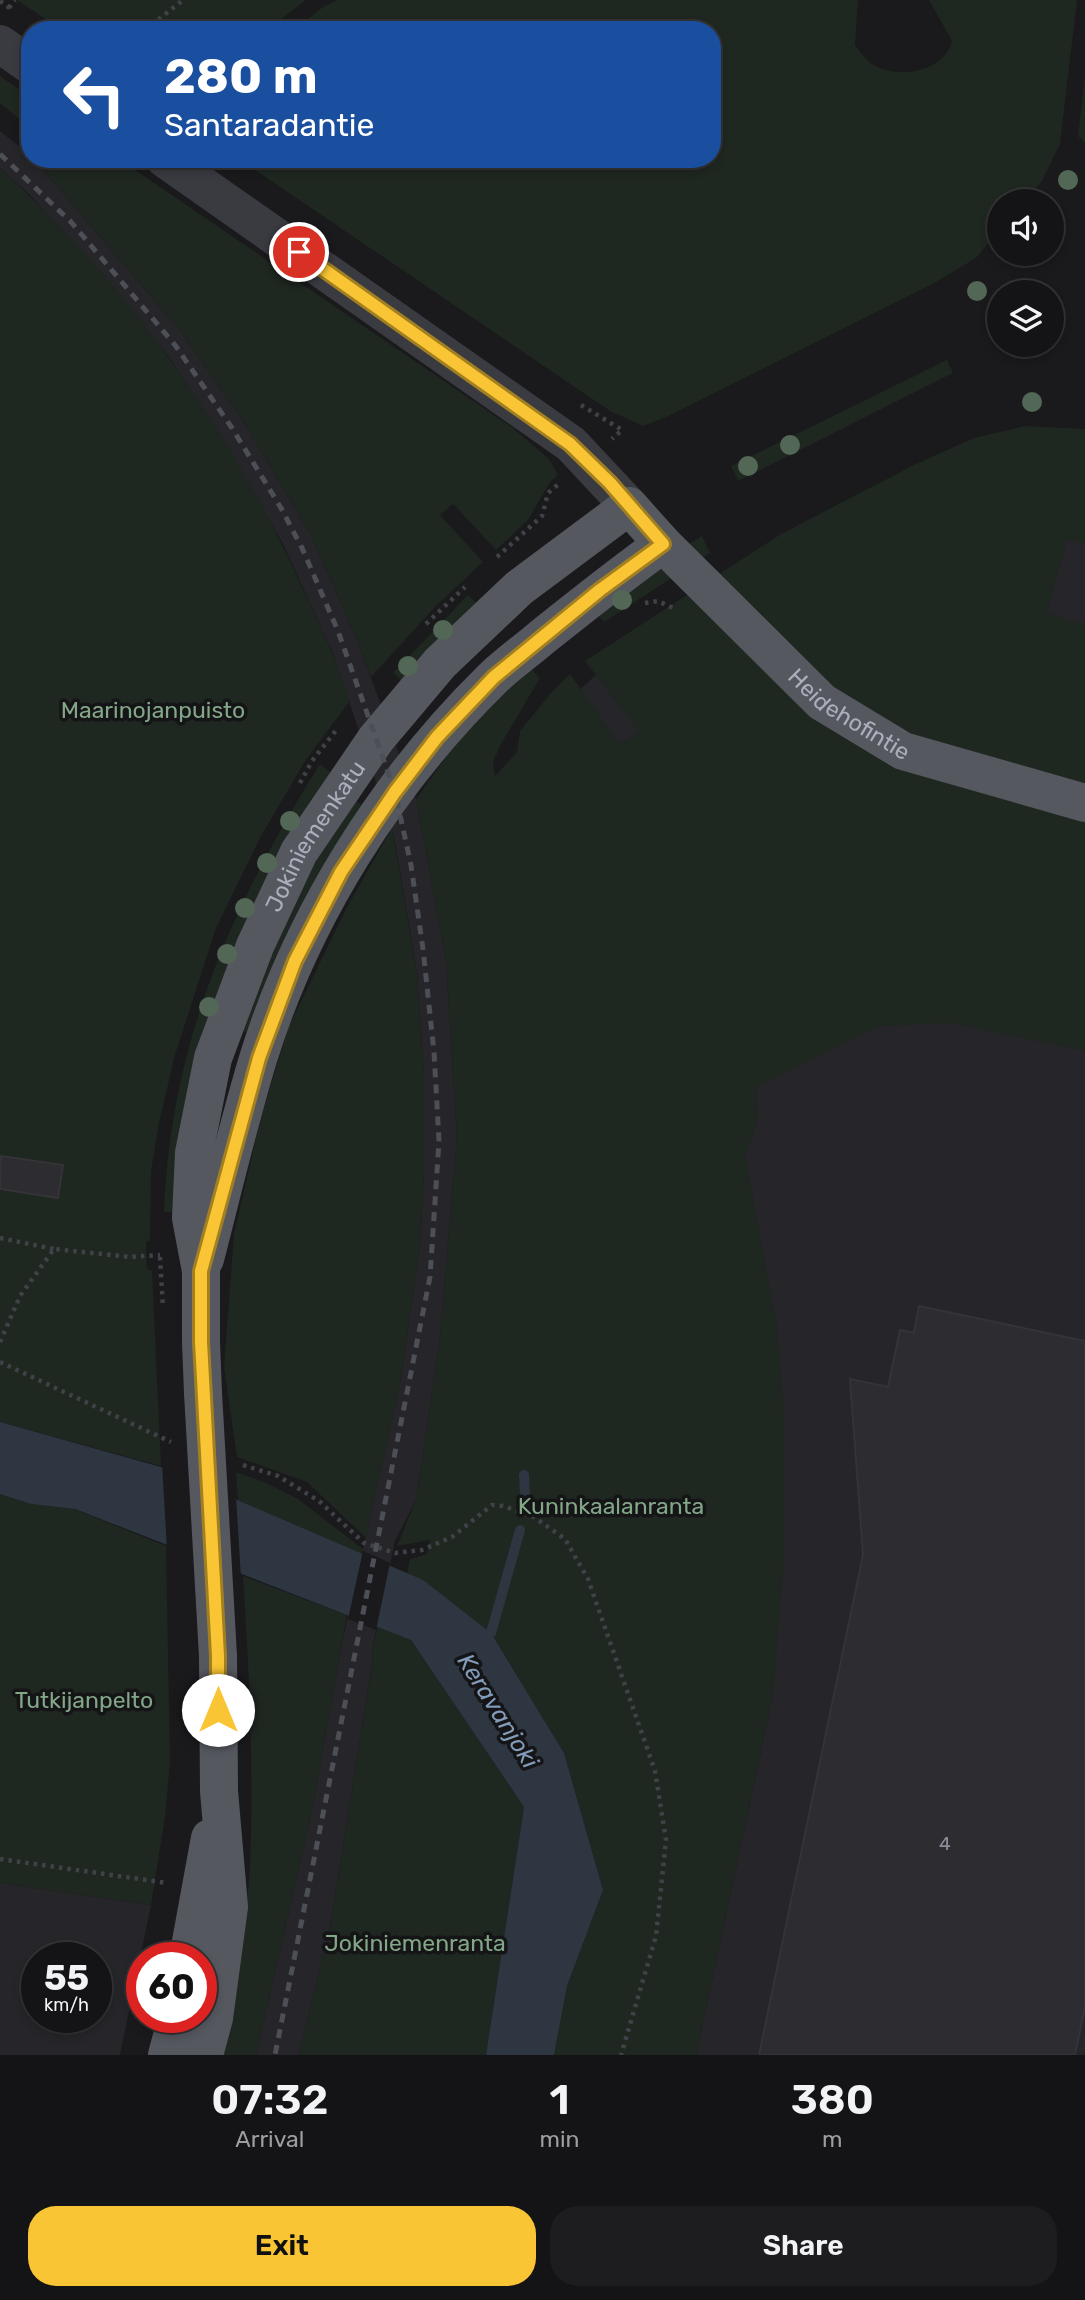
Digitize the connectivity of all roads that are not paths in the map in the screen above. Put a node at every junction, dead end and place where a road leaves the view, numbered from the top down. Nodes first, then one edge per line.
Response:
1 (0, 44) edge
2 (21, 59) edge
3 (178, 168) edge
4 (629, 506) junction
5 (663, 544) junction
6 (1085, 803) edge
7 (201, 1271) junction
8 (219, 1791) junction
9 (191, 1942) edge
10 (173, 2033) edge
11 (167, 2055) edge
12 (204, 2055) edge

1 - 2 street
3 - 4 street
4 - 5 main road, Heidehofintie
4 - 7 main road, Jokiniemenkatu
5 - 6 main road, Heidehofintie
5 - 7 main road, Jokiniemenkatu
7 - 8 main road, Jokiniemenkatu, bridge
8 - 9 main road, Jokiniemenkatu
8 - 12 main road, Jokiniemenkatu
10 - 11 main road

